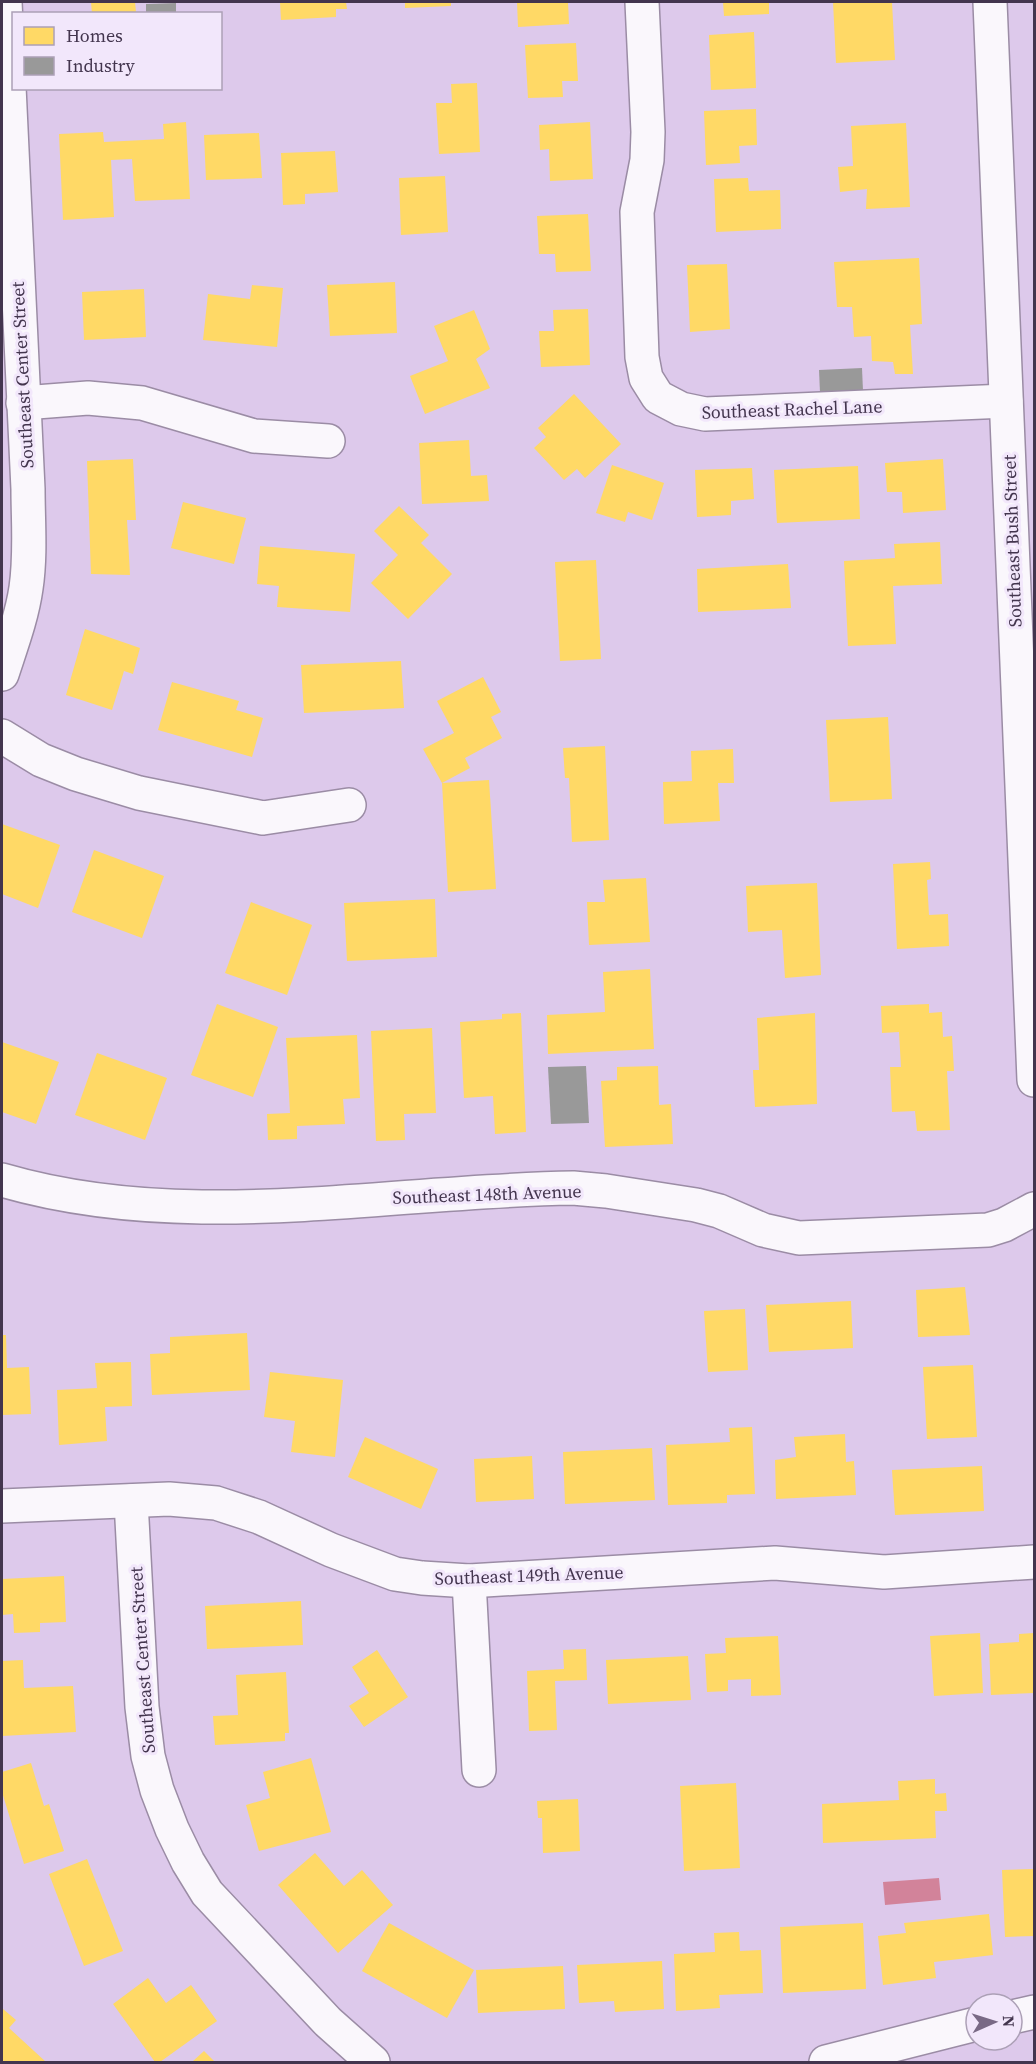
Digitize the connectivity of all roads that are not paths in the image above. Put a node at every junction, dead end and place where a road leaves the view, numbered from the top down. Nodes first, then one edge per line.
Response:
1 (4, 2) edge
2 (642, 2) edge
3 (990, 2) edge
4 (1006, 401) junction
5 (23, 402) junction
6 (328, 441) dead end
7 (2, 674) edge
8 (2, 736) edge
9 (349, 805) dead end
10 (1035, 1080) edge
11 (2, 1180) edge
12 (1035, 1209) edge
13 (131, 1501) junction
14 (2, 1506) edge
15 (1035, 1562) edge
16 (469, 1581) junction
17 (479, 1770) dead end
18 (964, 2028) edge
19 (373, 2062) edge
20 (826, 2062) edge

1 - 5 street, Southeast Center Street
2 - 4 street, Southeast Rachel Lane
3 - 4 street, Southeast Bush Street
4 - 10 street, Southeast Bush Street
5 - 6 street
5 - 7 street, Southeast Center Street
8 - 9 street
11 - 12 street, Southeast 148th Avenue
13 - 14 street, Southeast 149th Avenue
13 - 16 street, Southeast 149th Avenue
13 - 19 street, Southeast Center Street
15 - 16 street, Southeast 149th Avenue
16 - 17 street
18 - 20 street

